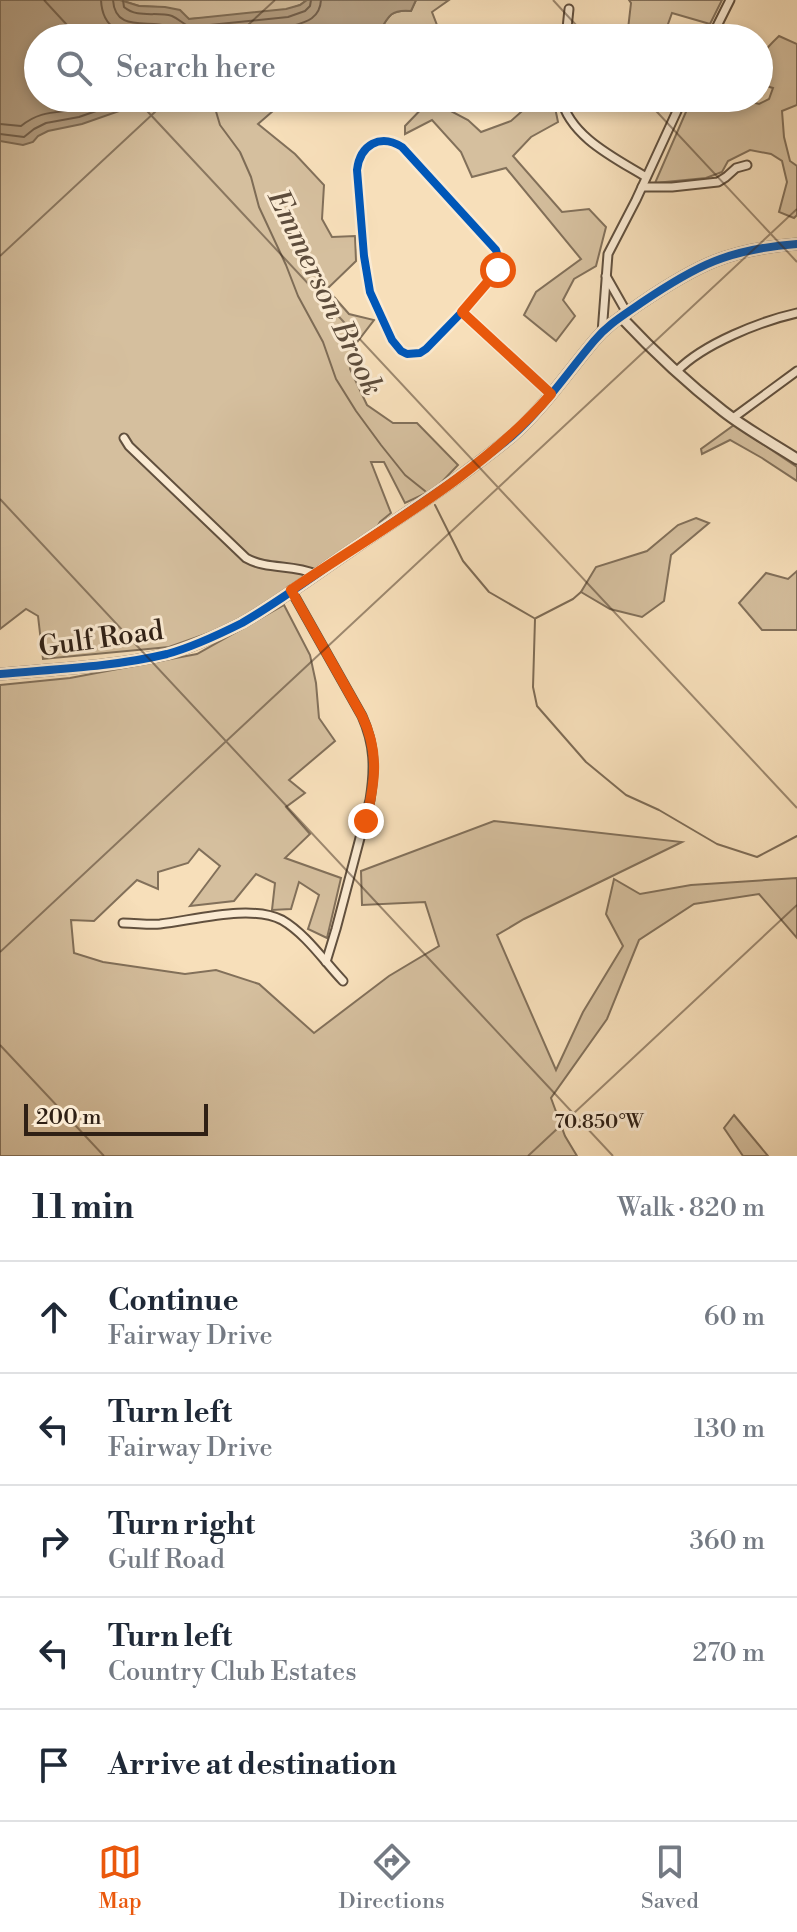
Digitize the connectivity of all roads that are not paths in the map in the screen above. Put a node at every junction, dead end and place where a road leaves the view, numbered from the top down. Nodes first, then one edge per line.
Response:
1 (730, 0) edge
2 (569, 9) dead end
3 (567, 24) edge
4 (718, 24) edge
5 (567, 112) edge
6 (676, 112) edge
7 (747, 165) dead end
8 (646, 177) junction
9 (642, 187) junction
10 (797, 244) edge
11 (606, 276) junction
12 (462, 312) junction
13 (797, 313) edge
14 (623, 316) junction
15 (602, 333) junction
16 (677, 371) junction
17 (797, 371) edge
18 (551, 394) junction
19 (733, 418) junction
20 (124, 438) dead end
21 (797, 459) edge
22 (315, 574) junction
23 (291, 590) junction
24 (0, 674) edge
25 (123, 923) dead end
26 (326, 962) junction
27 (343, 981) dead end

1 - 4 street
2 - 3 street
5 - 8 street
6 - 8 street
7 - 9 street
8 - 9 street
9 - 11 street
10 - 14 street, Gulf Road
11 - 14 street
11 - 15 street
12 - 12 street
12 - 18 street
13 - 16 street
14 - 15 street, Gulf Road
14 - 16 street
15 - 18 street, Gulf Road
16 - 19 street
17 - 19 street
18 - 22 street, Gulf Road
19 - 21 street
20 - 22 street
22 - 23 street, Gulf Road
23 - 24 street, Gulf Road
23 - 26 street
25 - 26 street
26 - 27 street

